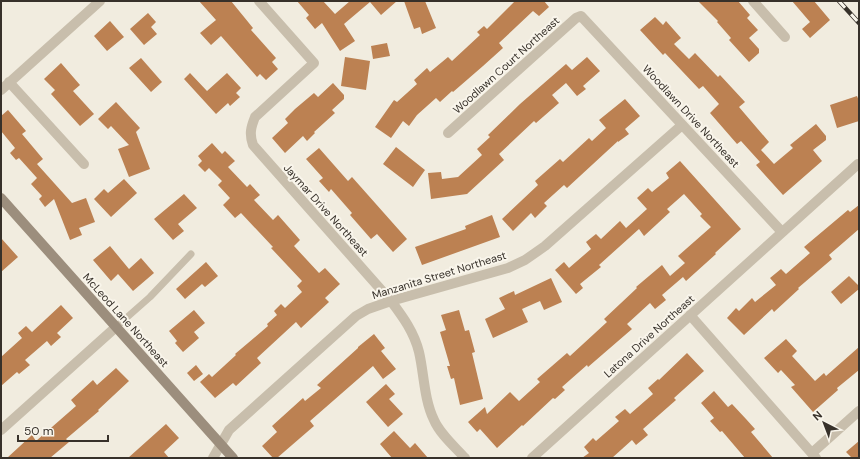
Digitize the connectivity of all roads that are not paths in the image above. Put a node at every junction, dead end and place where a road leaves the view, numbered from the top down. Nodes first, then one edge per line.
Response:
1 (100, 1) edge
2 (259, 1) edge
3 (753, 1) edge
4 (582, 16) joint
5 (785, 37) dead end
6 (10, 82) junction
7 (1, 90) edge
8 (682, 125) junction
9 (448, 133) dead end
10 (84, 164) dead end
11 (858, 164) edge
12 (1, 199) edge
13 (782, 232) junction
14 (191, 254) dead end
15 (391, 301) junction
16 (690, 315) junction
17 (116, 327) junction
18 (859, 411) edge
19 (1, 430) edge
20 (222, 445) junction
21 (814, 456) edge
22 (213, 458) edge
23 (233, 458) edge
24 (465, 458) edge
25 (532, 458) edge

1 - 6 street
2 - 15 street, Jaymar Drive Northeast
3 - 5 street
4 - 8 street, Woodlawn Drive Northeast
4 - 9 street, Woodlawn Court Northeast
6 - 7 street
6 - 10 street
8 - 13 street, Woodlawn Drive Northeast
8 - 15 street, Manzanita Street Northeast
11 - 13 street, Latona Drive Northeast
12 - 17 street, McLeod Lane Northeast
13 - 16 street, Latona Drive Northeast
14 - 17 lane
15 - 20 street, Manzanita Street Northeast
15 - 24 street, Jaymar Drive Northeast
16 - 21 street
16 - 25 street, Latona Drive Northeast
17 - 19 street
17 - 20 street, McLeod Lane Northeast
18 - 21 street
20 - 22 street, Manzanita Street Northeast
20 - 23 street, McLeod Lane Northeast

